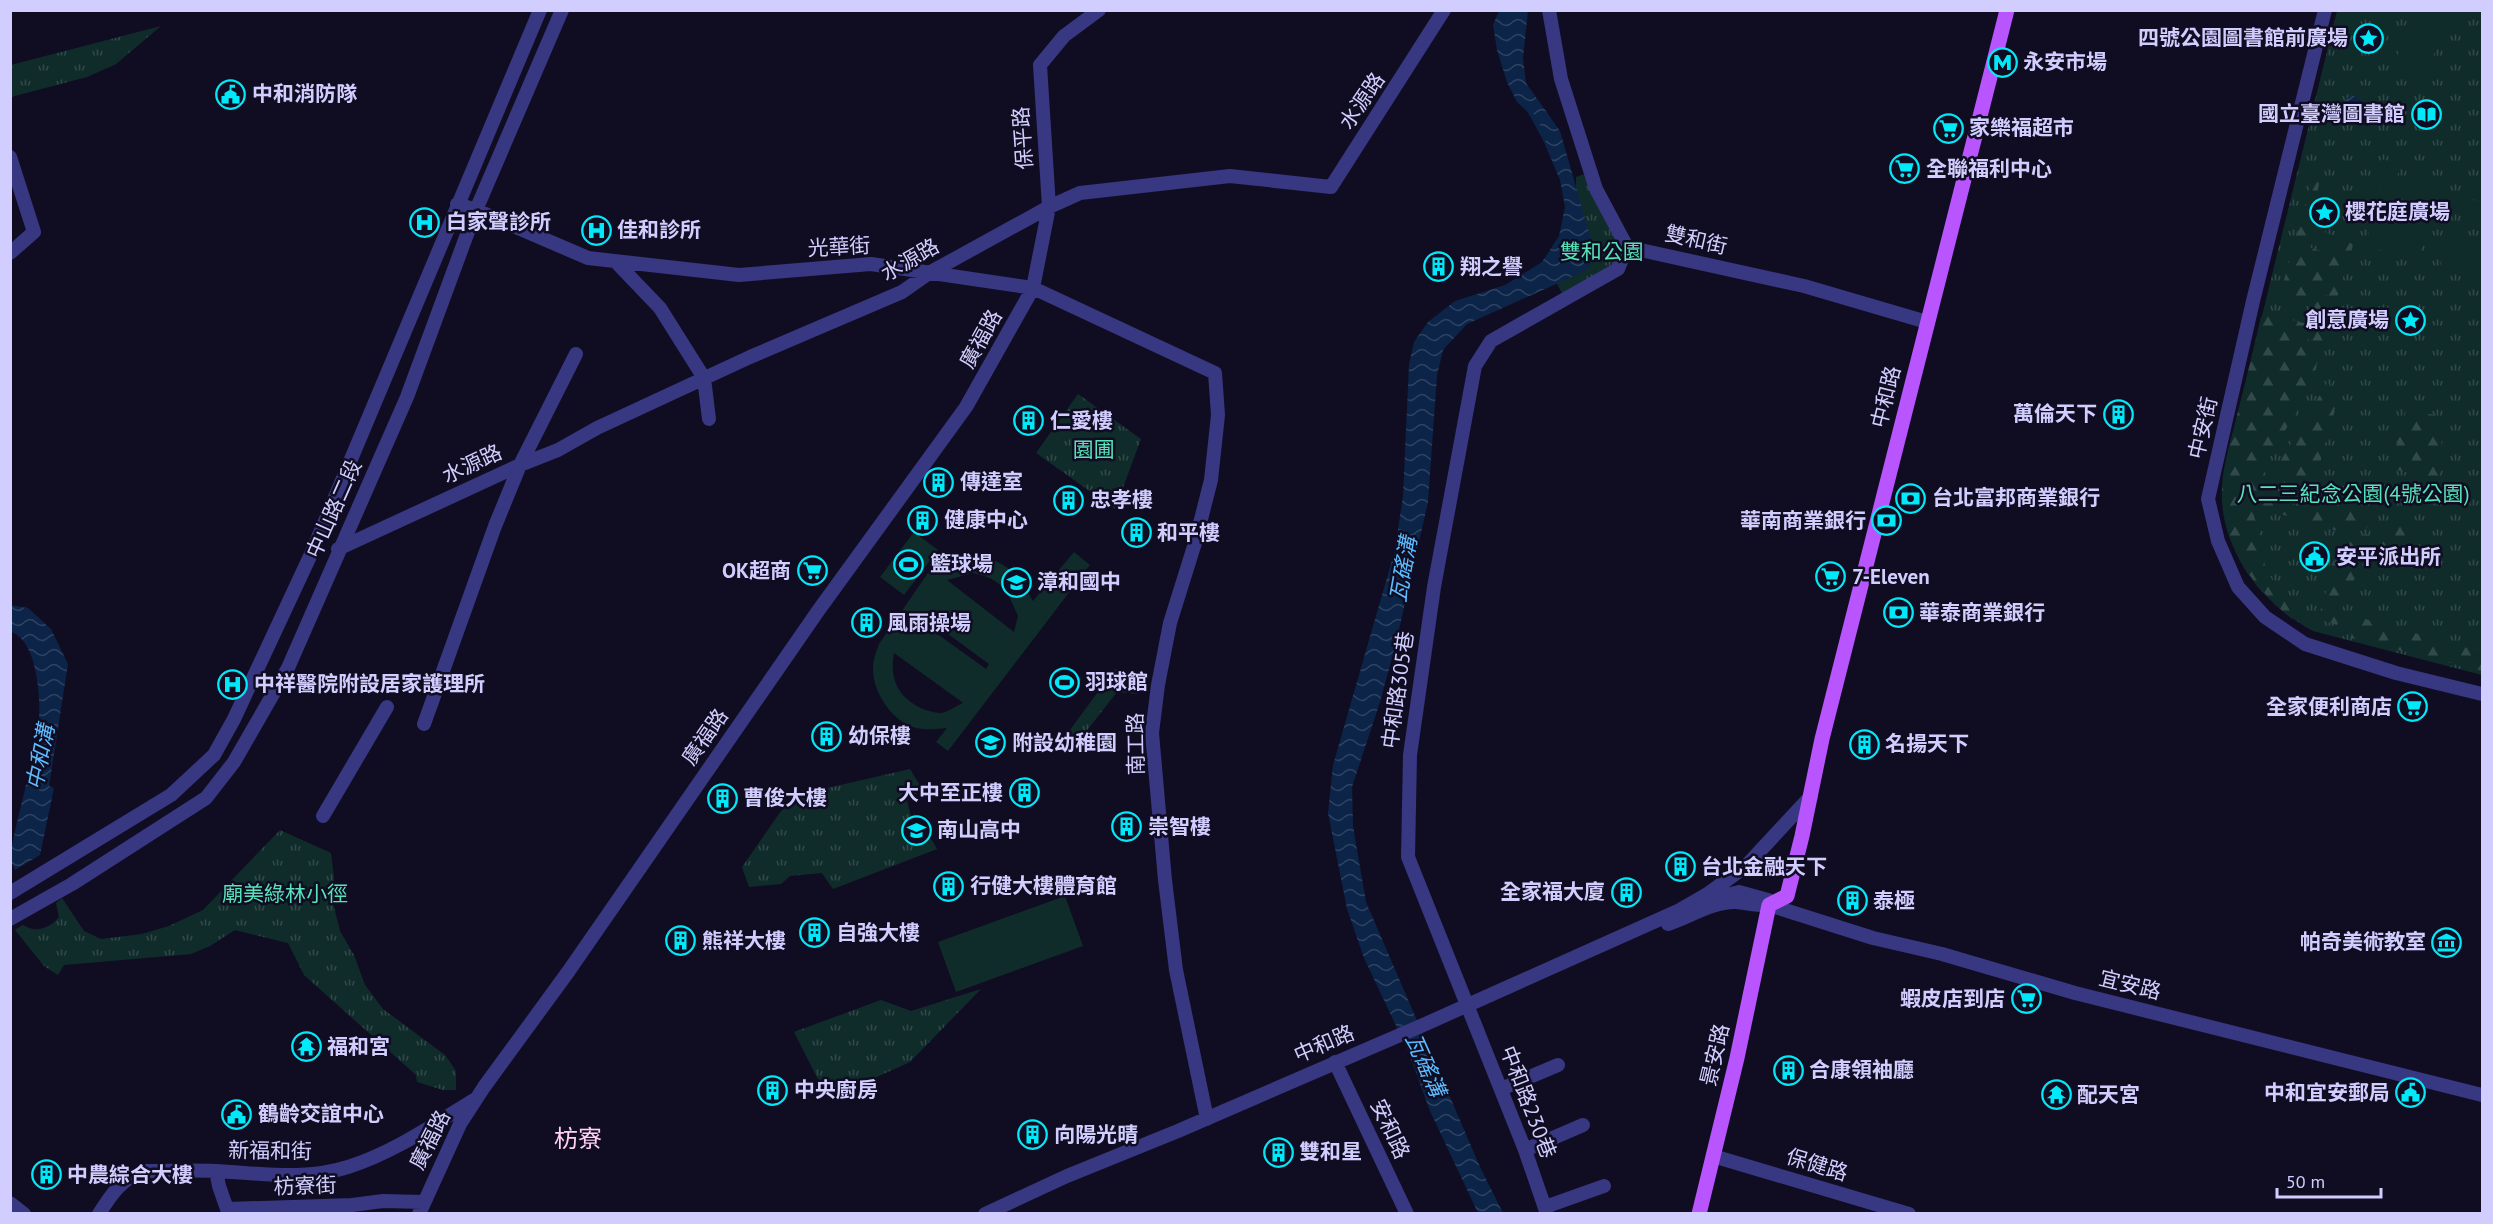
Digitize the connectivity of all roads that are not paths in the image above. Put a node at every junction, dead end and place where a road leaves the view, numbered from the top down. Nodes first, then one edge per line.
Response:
1 (540, 10) edge
2 (562, 10) edge
3 (1099, 10) edge
4 (1444, 10) edge
5 (1549, 10) edge
6 (2007, 10) edge
7 (2325, 10) edge
8 (10, 157) edge
9 (457, 204) junction
10 (1049, 207) junction
11 (476, 210) junction
12 (1627, 247) junction
13 (10, 253) edge
14 (615, 261) junction
15 (929, 273) junction
16 (1033, 288) junction
17 (1927, 322) junction
18 (576, 354) dead end
19 (1215, 373) joint
20 (704, 378) junction
21 (709, 419) dead end
22 (520, 465) junction
23 (338, 549) junction
24 (2482, 694) edge
25 (387, 707) dead end
26 (424, 724) dead end
27 (1811, 796) junction
28 (323, 816) dead end
29 (10, 893) edge
30 (1769, 905) junction
31 (1678, 911) junction
32 (10, 920) edge
33 (1616, 939) junction
34 (1468, 1005) junction
35 (1335, 1062) junction
36 (1558, 1065) dead end
37 (1501, 1089) junction
38 (2482, 1095) edge
39 (478, 1098) junction
40 (1207, 1119) junction
41 (1583, 1125) dead end
42 (1525, 1150) junction
43 (1713, 1156) junction
44 (216, 1171) junction
45 (1605, 1186) dead end
46 (10, 1203) edge
47 (421, 1208) edge
48 (1546, 1210) edge
49 (24, 1214) edge
50 (99, 1214) edge
51 (985, 1214) edge
52 (1407, 1214) edge
53 (1699, 1214) edge
54 (1909, 1214) edge

1 - 9 street, 中山路二段
2 - 11 street, 中山路二段
3 - 10 street, 保平路
4 - 10 street, 水源路
5 - 12 street
6 - 17 main road, 中和路
7 - 24 street, 中安街
8 - 13 street
9 - 11 street, 光華街
9 - 29 street, 中山路二段
10 - 15 street, 水源路
10 - 16 street, 保平路
11 - 14 street, 光華街
11 - 23 street, 中山路二段
12 - 17 street, 雙和街
12 - 34 street, 中和路305巷
14 - 15 street, 光華街
14 - 20 street
15 - 16 street, 光華街
15 - 20 street, 水源路
16 - 19 street, 光華街
16 - 39 street, 廣福路
17 - 27 main road, 中和路
18 - 22 street
19 - 40 street, 南工路
20 - 21 street
20 - 22 street, 水源路
22 - 23 street, 水源路
22 - 26 street
23 - 32 street, 中山路二段
25 - 28 street
27 - 30 main road, 中和路
27 - 31 street, 中和路
30 - 31 street, 中和路
30 - 33 street
30 - 38 street, 宜安路
30 - 43 main road, 景安路
31 - 33 street, 中和路
33 - 34 street, 中和路
34 - 35 street, 中和路
34 - 37 street, 中和路230巷
35 - 40 street, 中和路
35 - 52 street, 安和路
36 - 37 street
37 - 42 street, 中和路230巷
39 - 44 street, 新福和街
39 - 47 street, 廣福路
40 - 51 street, 中和路
41 - 42 street
42 - 48 street, 中和路230巷
43 - 53 main road, 景安路
43 - 54 street, 保健路
44 - 47 street, 枋寮街
44 - 50 street, 新福和街
45 - 48 street
46 - 49 street

